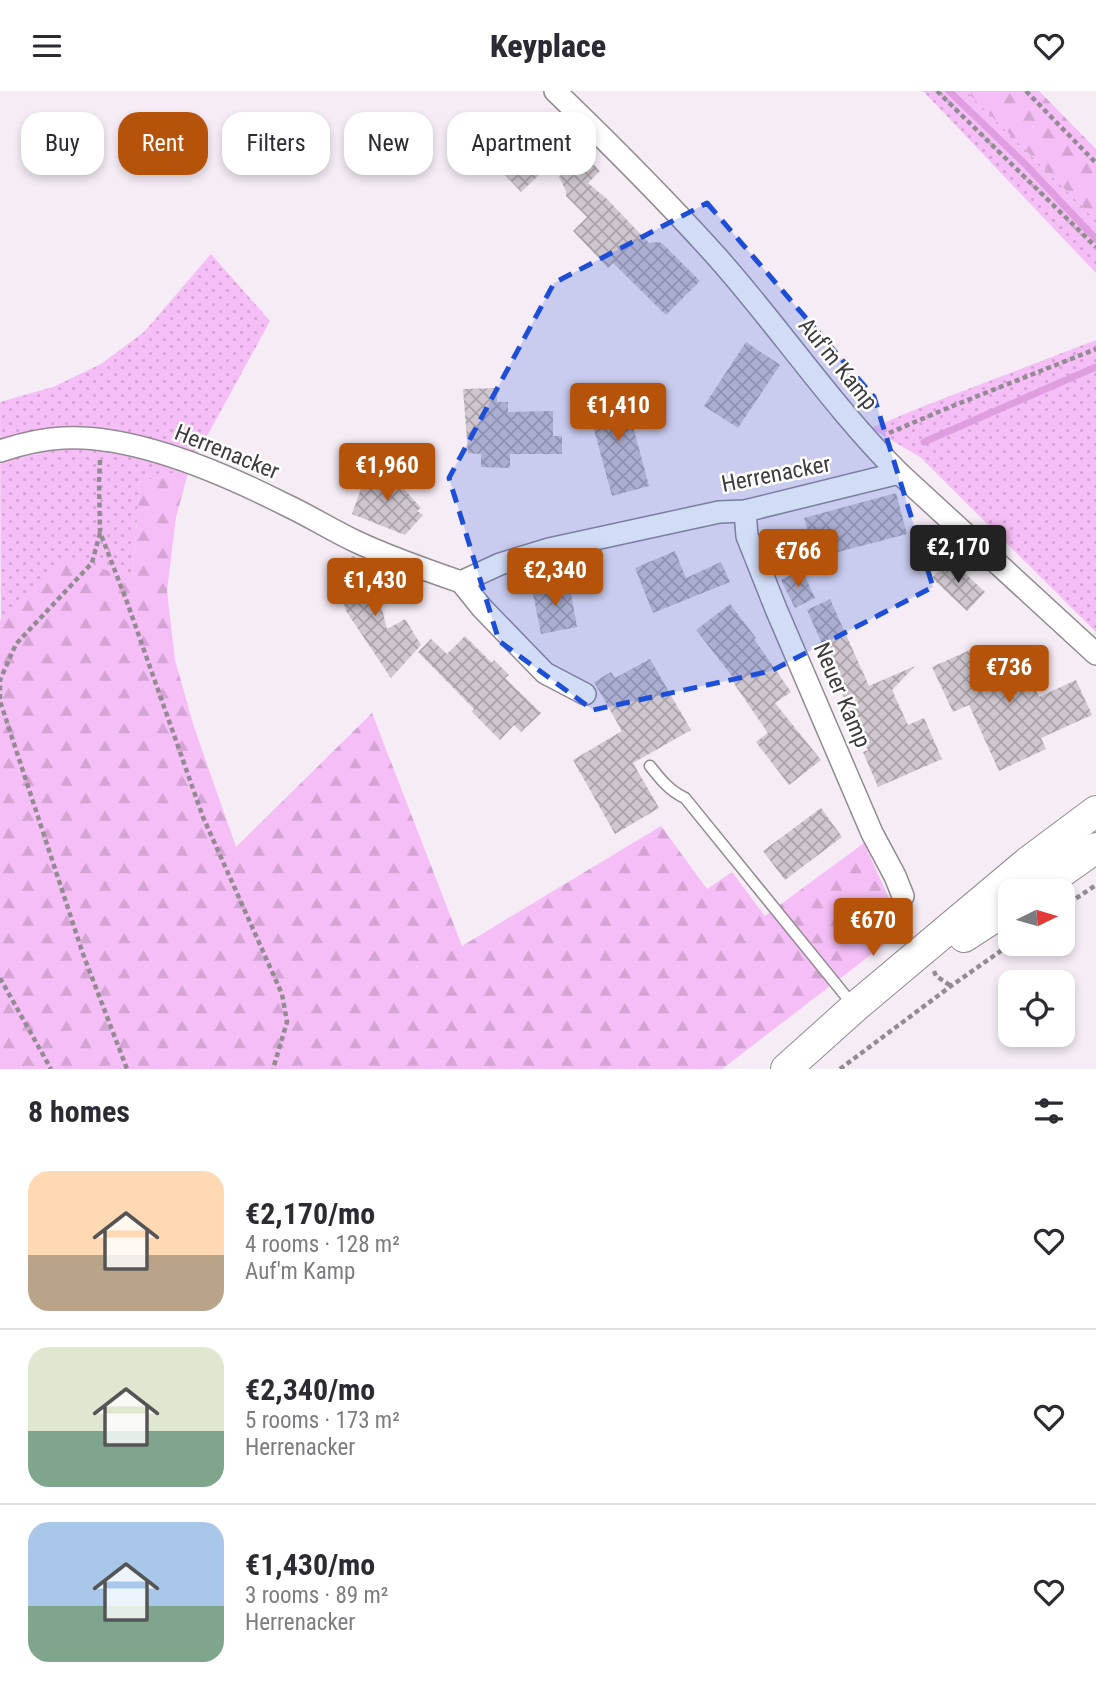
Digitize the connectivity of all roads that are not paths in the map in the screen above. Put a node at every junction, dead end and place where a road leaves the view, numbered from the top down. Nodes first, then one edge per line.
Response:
1 (555, 91) edge
2 (0, 451) edge
3 (899, 473) junction
4 (746, 511) junction
5 (461, 582) junction
6 (1096, 654) edge
7 (584, 694) dead end
8 (650, 766) dead end
9 (1096, 811) edge
10 (1096, 848) edge
11 (1052, 879) edge
12 (903, 896) dead end
13 (998, 915) edge
14 (855, 1007) junction
15 (786, 1069) edge

1 - 3 street, Auf'm Kamp
2 - 5 street, Herrenacker
3 - 4 street, Herrenacker
3 - 6 street, Auf'm Kamp
4 - 5 street, Herrenacker
4 - 12 street, Neuer Kamp
5 - 7 street
8 - 14 lane
9 - 14 street
10 - 11 street
13 - 14 street
14 - 15 street

